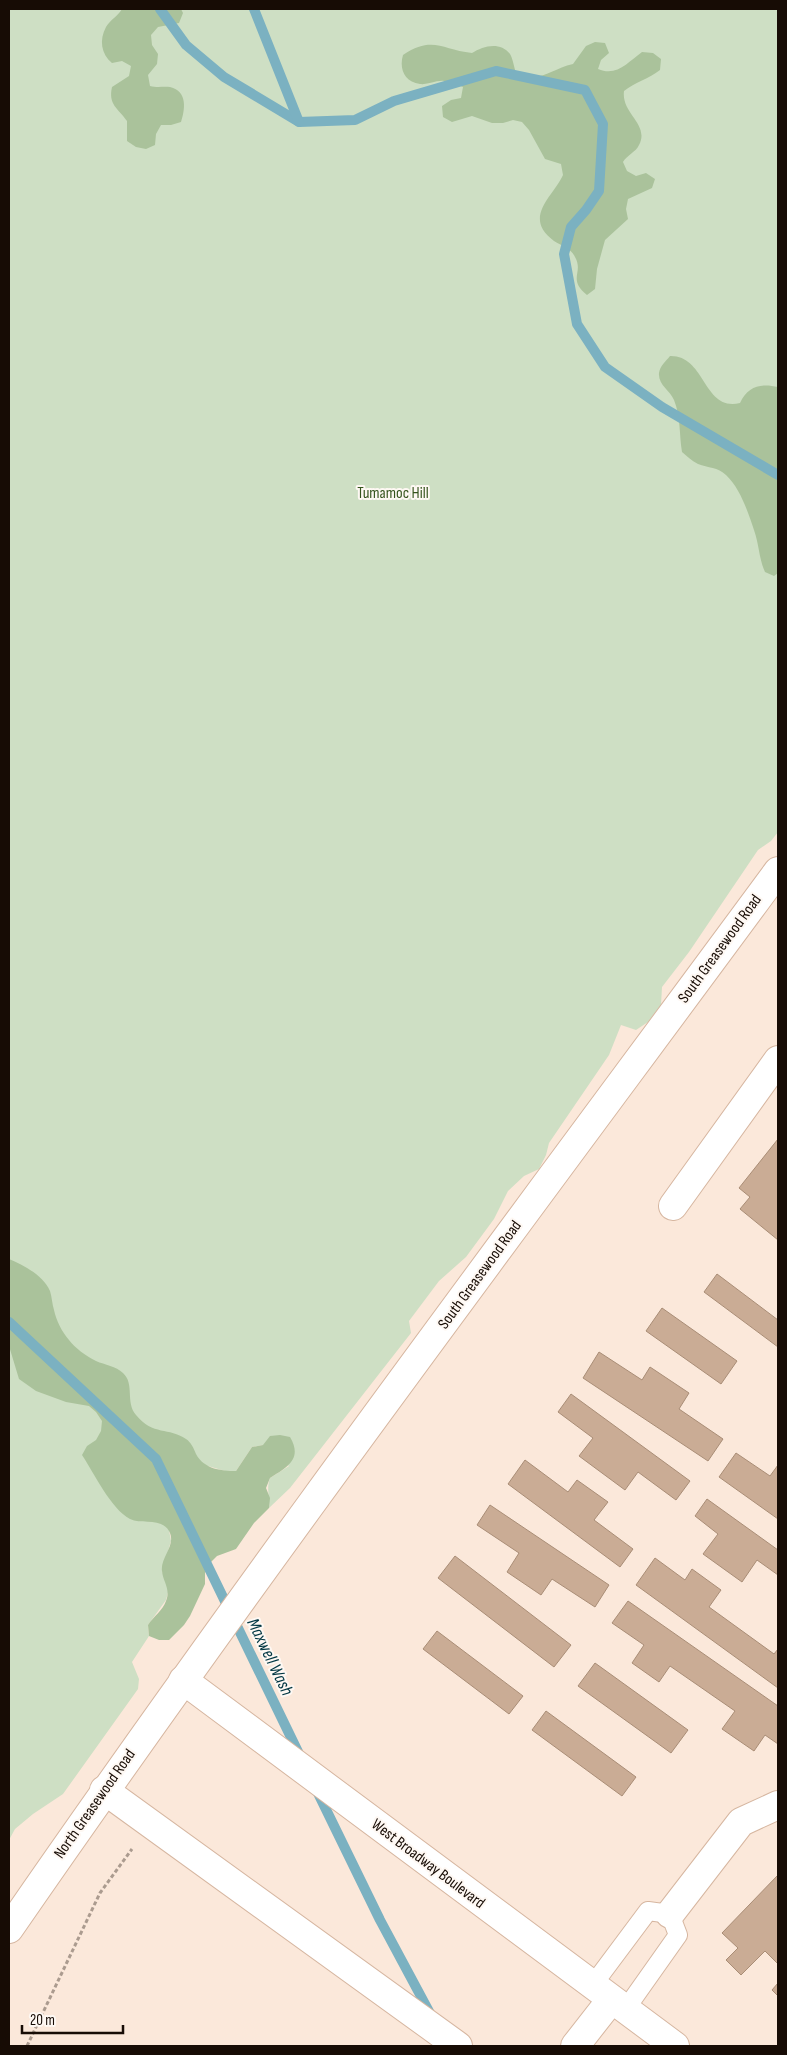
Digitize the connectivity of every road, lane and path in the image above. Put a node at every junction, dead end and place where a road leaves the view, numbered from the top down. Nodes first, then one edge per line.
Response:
1 (778, 871) edge
2 (778, 1060) edge
3 (673, 1206) dead end
4 (183, 1680) junction
5 (104, 1790) junction
6 (778, 1805) edge
7 (152, 1825) junction
8 (670, 1914) junction
9 (9, 1929) edge
10 (609, 1998) junction
11 (27, 2046) edge
12 (458, 2046) edge
13 (575, 2046) edge
14 (675, 2046) edge

1 - 4 street, South Greasewood Road
2 - 3 street
4 - 5 street, North Greasewood Road
4 - 10 street, West Broadway Boulevard
5 - 7 street
5 - 9 street, North Greasewood Road
6 - 8 street
7 - 11 path
7 - 12 street
8 - 10 lane
8 - 10 lane
10 - 13 street
10 - 14 street, West Broadway Boulevard

